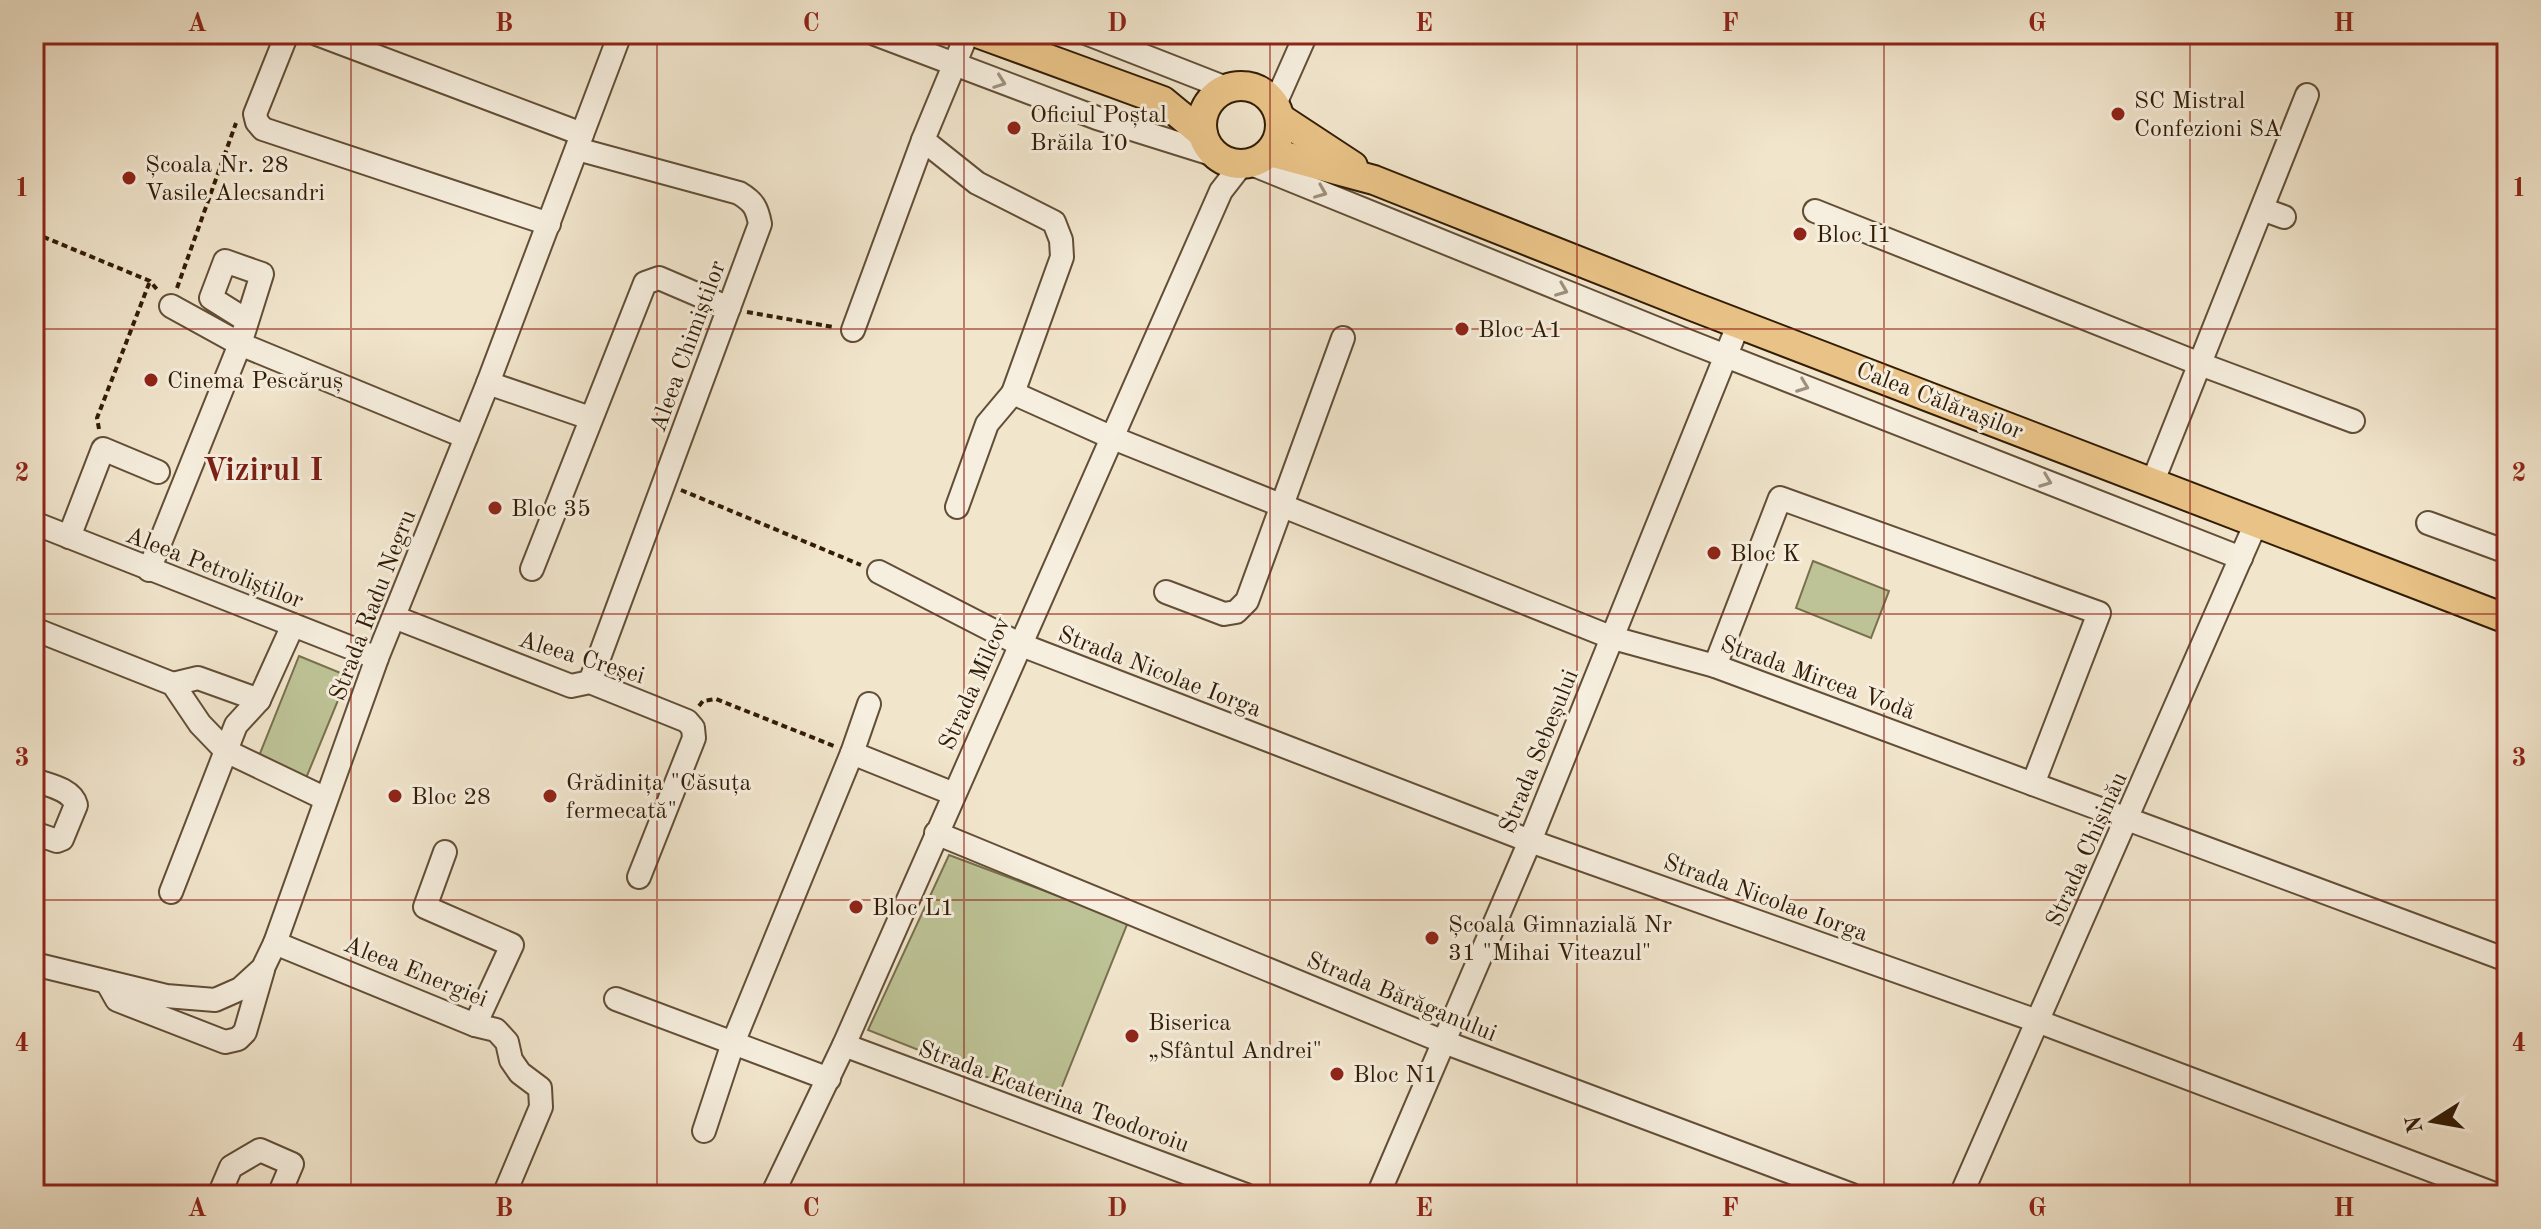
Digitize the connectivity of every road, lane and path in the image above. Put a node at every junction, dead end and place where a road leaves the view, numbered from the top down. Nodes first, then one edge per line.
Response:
1 (287, 34) edge
2 (317, 34) edge
3 (620, 34) edge
4 (875, 34) edge
5 (967, 34) edge
6 (980, 34) edge
7 (1088, 34) edge
8 (1306, 34) edge
9 (954, 65) junction
10 (1222, 91) junction
11 (2307, 95) dead end
12 (1163, 101) junction
13 (241, 109) dead end
14 (1278, 111) junction
15 (923, 140) junction
16 (579, 141) junction
17 (1233, 154) junction
18 (1374, 180) junction
19 (2262, 209) junction
20 (1815, 211) dead end
21 (2284, 217) dead end
22 (549, 224) junction
23 (34, 233) edge
24 (150, 281) junction
25 (171, 306) junction
26 (729, 308) junction
27 (246, 320) dead end
28 (1739, 323) junction
29 (853, 330) joint
30 (1343, 338) dead end
31 (240, 344) junction
32 (1726, 356) junction
33 (2200, 364) junction
34 (488, 383) junction
35 (1013, 393) junction
36 (590, 418) junction
37 (2353, 421) dead end
38 (466, 437) junction
39 (1113, 438) junction
40 (103, 449) junction
41 (158, 472) dead end
42 (2153, 481) junction
43 (664, 483) junction
44 (1281, 504) junction
45 (957, 507) dead end
46 (34, 523) edge
47 (2256, 523) junction
48 (2428, 523) dead end
49 (69, 537) junction
50 (2507, 552) edge
51 (2241, 558) junction
52 (532, 569) dead end
53 (149, 570) junction
54 (879, 572) joint
55 (1166, 592) dead end
56 (2505, 613) edge
57 (394, 617) junction
58 (293, 625) junction
59 (34, 629) edge
60 (1613, 638) junction
61 (1019, 644) junction
62 (377, 658) junction
63 (1715, 666) junction
64 (590, 682) junction
65 (173, 684) junction
66 (259, 700) junction
67 (869, 704) dead end
68 (687, 721) junction
69 (226, 751) junction
70 (852, 753) junction
71 (34, 780) edge
72 (2033, 784) junction
73 (954, 794) junction
74 (326, 799) junction
75 (2127, 821) junction
76 (34, 833) edge
77 (936, 833) junction
78 (1530, 841) junction
79 (445, 852) dead end
80 (639, 877) dead end
81 (171, 892) dead end
82 (275, 943) junction
83 (2507, 960) edge
84 (35, 968) edge
85 (263, 968) junction
86 (108, 984) junction
87 (616, 999) dead end
88 (2037, 1021) junction
89 (475, 1025) junction
90 (1444, 1042) junction
91 (733, 1043) junction
92 (844, 1045) junction
93 (829, 1079) junction
94 (704, 1131) dead end
95 (219, 1195) edge
96 (279, 1195) edge
97 (504, 1195) edge
98 (772, 1195) edge
99 (1246, 1195) edge
100 (1378, 1195) edge
101 (1852, 1195) edge
102 (1961, 1195) edge
103 (2497, 1195) edge

1 - 22 street
2 - 16 street
3 - 16 street, Strada Radu Negru
4 - 9 street
5 - 9 street
6 - 12 main road, Calea Călărașilor
7 - 10 street
8 - 14 street
9 - 15 street
9 -> 17 street
10 - 12 main road, Calea Călărașilor
10 - 14 main road
10 - 17 main road
11 - 19 street
12 - 17 main road, Calea Călărașilor
13 - 25 path
14 - 17 main road
14 - 18 main road, Calea Călărașilor
15 - 29 street
15 - 35 street
16 - 22 street, Strada Radu Negru
16 - 26 street, Aleea Chimiștilor
17 - 18 main road, Calea Călărașilor
17 -> 32 street
17 - 39 street, Strada Milcov
18 - 28 main road, Calea Călărașilor
19 - 21 street
19 - 33 street
20 - 33 street
22 - 34 street, Strada Radu Negru
23 - 24 path
24 - 25 path
24 - 40 path
25 - 31 street
26 - 29 path
26 - 36 street
26 - 43 street, Aleea Chimiștilor
27 - 31 street
28 - 32 street, Strada Sebeșului
28 - 42 main road, Calea Călărașilor
30 - 44 street
31 - 38 street
31 - 53 street
32 -> 51 street
32 - 60 street, Strada Sebeșului
33 - 37 street
33 - 42 street
34 - 36 street
34 - 38 street, Strada Radu Negru
35 - 39 street, Strada Mircea Vodă
35 - 45 street
36 - 52 street
38 - 57 street, Strada Radu Negru
39 - 44 street, Strada Mircea Vodă
39 - 61 street, Strada Milcov
40 - 41 street
40 - 49 street
42 - 47 main road, Calea Călărașilor
43 - 54 path
43 - 64 street, Aleea Chimiștilor
44 - 55 street
44 - 60 street, Strada Mircea Vodă
46 - 49 street, Aleea Petroliștilor
47 - 51 street, Strada Chișinău
47 - 56 main road, Calea Călărașilor
48 - 50 street
49 - 53 street, Aleea Petroliștilor
51 - 75 street, Strada Chișinău
53 - 58 street, Aleea Petroliștilor
54 - 61 street, Strada Nicolae Iorga
57 - 62 street, Strada Radu Negru
57 - 64 street, Aleea Creșei
58 - 62 street, Aleea Petroliștilor
58 - 66 street
59 - 65 street
60 - 63 street, Strada Mircea Vodă
60 - 78 street, Strada Sebeșului
61 - 73 street, Strada Milcov
61 - 78 street, Strada Nicolae Iorga
62 - 74 street, Strada Radu Negru
63 - 72 street, Strada Mircea Vodă
63 - 72 street
64 - 68 street, Aleea Creșei
65 - 66 street
65 - 69 street
66 - 69 street
67 - 70 street
68 - 70 path
68 - 80 street
69 - 74 street
69 - 81 street
70 - 73 street
70 - 91 street
71 - 76 street
72 - 75 street, Strada Mircea Vodă
73 - 77 street, Strada Milcov
74 - 82 street, Strada Radu Negru
75 - 83 street, Strada Mircea Vodă
75 - 88 street, Strada Chișinău
77 - 90 street, Strada Bărăganului
77 - 92 street, Strada Milcov
78 - 88 street, Strada Nicolae Iorga
78 - 90 street, Strada Sebeșului
79 - 89 street
82 - 85 street, Strada Radu Negru
82 - 89 street, Aleea Energiei
84 - 86 street, Strada Radu Negru
85 - 86 street, Strada Radu Negru
85 - 86 street
87 - 91 street
88 - 102 street, Strada Chișinău
88 - 103 street, Strada Nicolae Iorga
89 - 97 street, Aleea Energiei
90 - 100 street, Strada Sebeșului
90 - 101 street, Strada Bărăganului
91 - 93 street
91 - 94 street
92 - 93 street, Strada Milcov
92 - 99 street, Strada Ecaterina Teodoroiu
93 - 98 street, Strada Milcov
95 - 96 street

